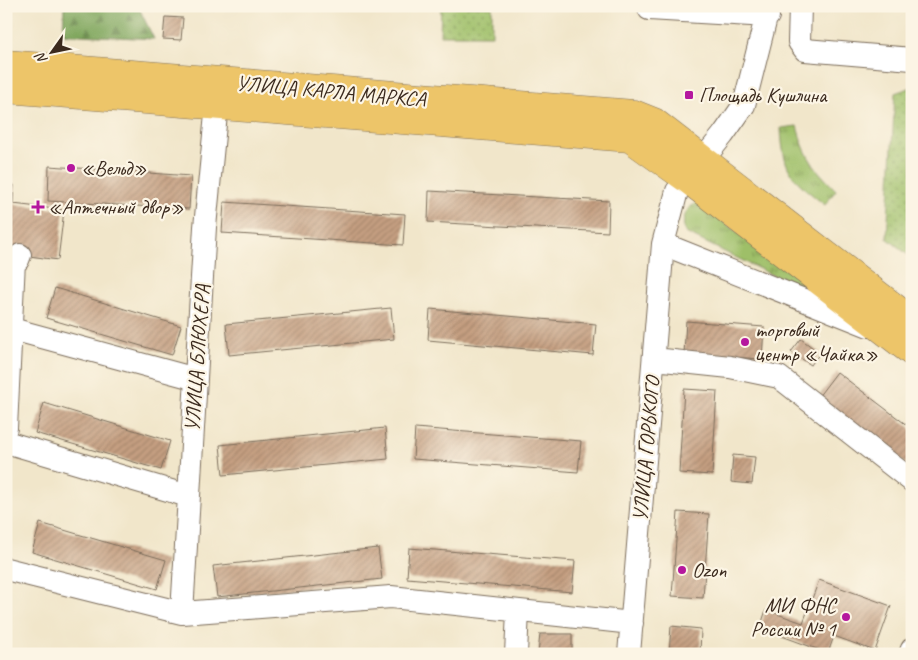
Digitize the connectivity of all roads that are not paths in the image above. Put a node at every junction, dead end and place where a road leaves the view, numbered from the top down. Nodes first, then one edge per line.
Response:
1 (800, 6) edge
2 (648, 9) dead end
3 (768, 11) edge
4 (912, 59) edge
5 (6, 64) edge
6 (6, 88) edge
7 (217, 104) junction
8 (695, 169) junction
9 (663, 244) junction
10 (20, 255) dead end
11 (912, 321) edge
12 (12, 329) junction
13 (888, 333) junction
14 (9, 351) edge
15 (912, 352) edge
16 (654, 359) junction
17 (196, 379) junction
18 (6, 428) edge
19 (6, 442) edge
20 (912, 481) edge
21 (188, 496) junction
22 (6, 570) edge
23 (518, 611) junction
24 (182, 613) junction
25 (632, 623) junction
26 (912, 649) edge
27 (516, 654) edge
28 (629, 654) edge
29 (910, 654) edge

1 - 4 street
2 - 3 street
3 - 8 street, УЛИЦА ГОРЬКОГО
5 - 8 main road, УЛИЦА КАРЛА МАРКСА
6 - 7 main road, УЛИЦА КАРЛА МАРКСА
7 - 8 main road, УЛИЦА КАРЛА МАРКСА
7 - 17 street, УЛИЦА БЛЮХЕРА
8 - 9 street, УЛИЦА ГОРЬКОГО
8 - 11 main road
8 - 13 main road
9 - 13 street
9 - 16 street, УЛИЦА ГОРЬКОГО
10 - 12 street
12 - 14 street
12 - 17 street
13 - 15 main road
14 - 18 street
16 - 20 street
16 - 25 street, УЛИЦА ГОРЬКОГО
17 - 21 street, УЛИЦА БЛЮХЕРА
19 - 21 street
21 - 24 street, УЛИЦА БЛЮХЕРА
22 - 24 street
23 - 24 street
23 - 25 street
23 - 27 street
25 - 28 street, УЛИЦА ГОРЬКОГО
26 - 29 street

